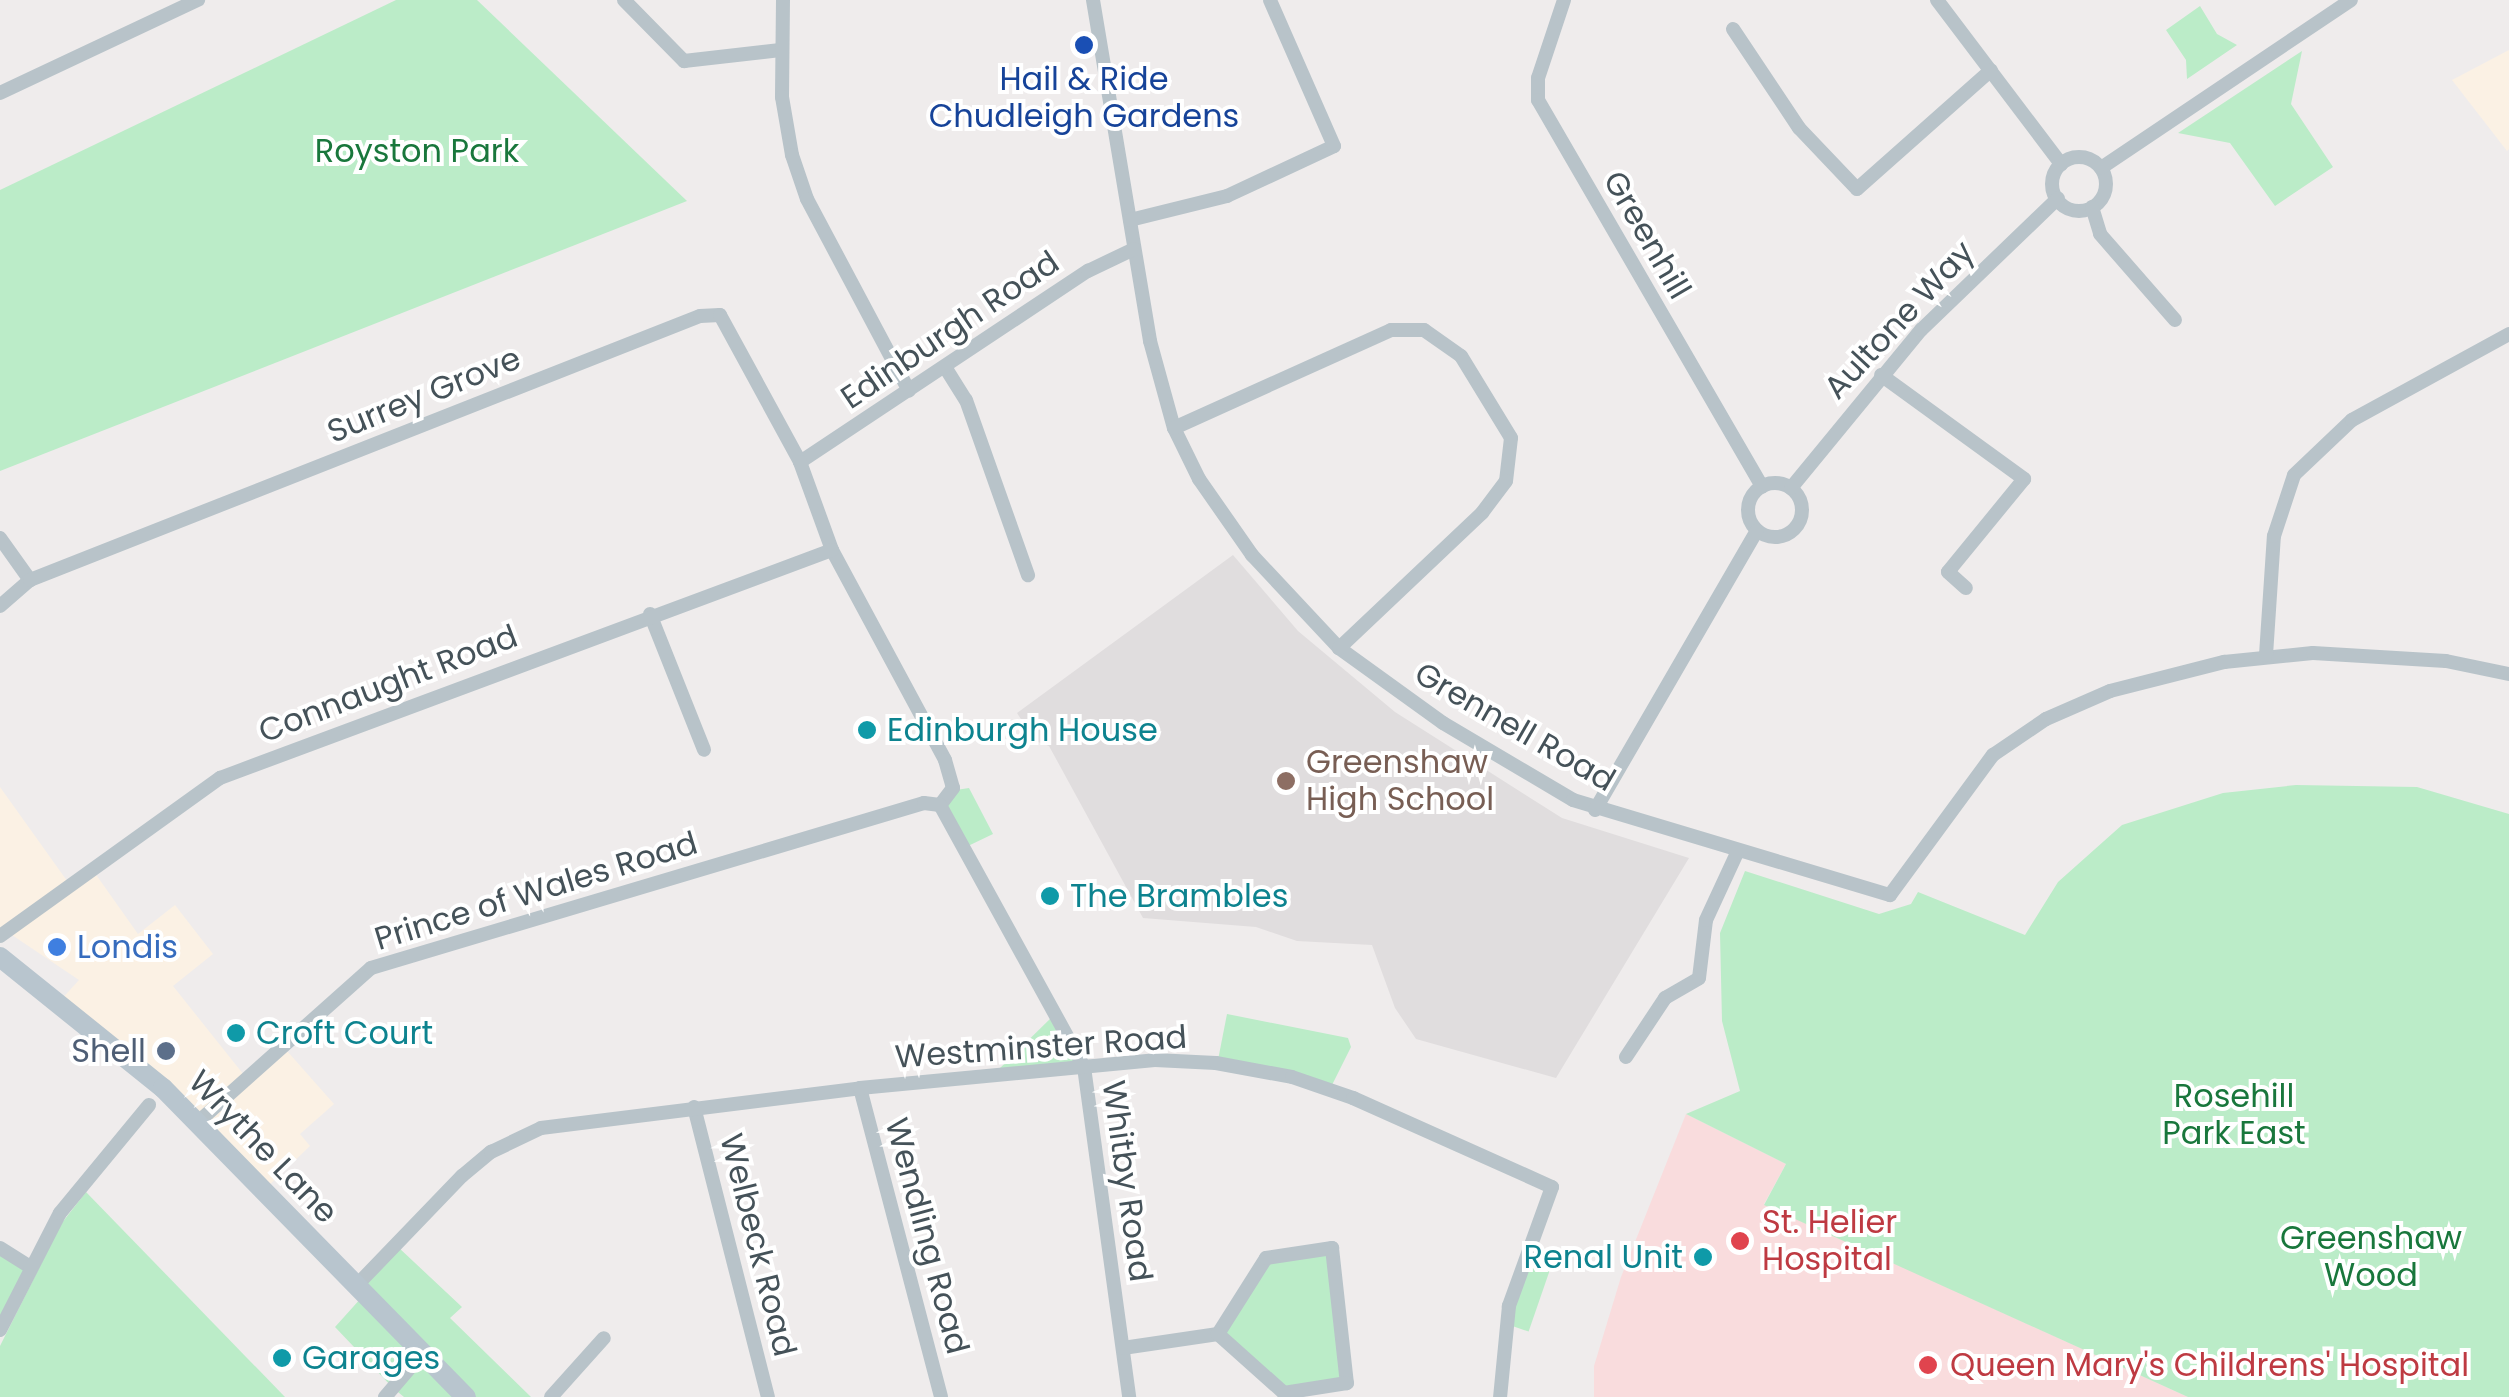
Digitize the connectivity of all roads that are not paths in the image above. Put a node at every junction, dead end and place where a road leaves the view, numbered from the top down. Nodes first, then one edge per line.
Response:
1 (198, 0) edge
2 (624, 0) edge
3 (782, 0) edge
4 (1093, 0) edge
5 (1270, 0) edge
6 (1564, 0) edge
7 (1938, 0) edge
8 (2351, 0) edge
9 (1733, 29) dead end
10 (780, 50) junction
11 (1990, 70) junction
12 (0, 94) edge
13 (2061, 164) junction
14 (2101, 168) junction
15 (2058, 198) junction
16 (2092, 207) junction
17 (1130, 220) junction
18 (1134, 249) junction
19 (2174, 320) dead end
20 (2509, 334) edge
21 (944, 367) junction
22 (1882, 375) junction
23 (910, 391) junction
24 (1174, 428) junction
25 (800, 462) junction
26 (1762, 487) junction
27 (1791, 488) junction
28 (1758, 530) junction
29 (0, 538) edge
30 (832, 550) junction
31 (1028, 574) dead end
32 (30, 580) junction
33 (1966, 588) dead end
34 (0, 606) edge
35 (650, 614) junction
36 (1339, 648) junction
37 (2266, 656) junction
38 (2509, 674) edge
39 (704, 750) dead end
40 (940, 805) junction
41 (1595, 810) junction
42 (1737, 853) junction
43 (0, 936) edge
44 (0, 957) edge
45 (1626, 1057) dead end
46 (1084, 1067) junction
47 (860, 1088) junction
48 (149, 1105) dead end
49 (694, 1106) junction
50 (197, 1123) junction
51 (0, 1248) edge
52 (30, 1267) junction
53 (356, 1286) junction
54 (0, 1330) edge
55 (1218, 1334) junction
56 (604, 1338) dead end
57 (1123, 1348) junction
58 (420, 1356) junction
59 (385, 1397) edge
60 (466, 1397) edge
61 (551, 1397) edge
62 (768, 1397) edge
63 (940, 1397) edge
64 (1129, 1397) edge
65 (1500, 1397) edge

1 - 12 street
2 - 10 street
3 - 10 street
4 - 17 street, Grennell Road
5 - 17 street
6 - 26 street, Greenhill
7 - 11 street
8 - 14 street
9 - 11 street
10 - 23 street
11 - 13 street
13 - 14 street
13 - 15 street
14 - 16 street
15 - 16 street
15 - 22 street, Aultone Way
16 - 19 street
17 - 18 street, Grennell Road
18 - 21 street, Edinburgh Road
18 - 24 street, Grennell Road
20 - 37 street
21 - 23 street, Edinburgh Road
21 - 31 street
22 - 27 street, Aultone Way
22 - 33 street
23 - 25 street, Edinburgh Road
24 - 36 street, Grennell Road
24 - 36 street
25 - 30 street
25 - 32 street, Surrey Grove
26 - 27 street
26 - 28 street
27 - 28 street
28 - 41 street
29 - 32 street
30 - 35 street, Connaught Road
30 - 40 street
32 - 34 street, Surrey Grove
35 - 39 street
35 - 43 street, Connaught Road
36 - 41 street, Grennell Road
37 - 38 street
37 - 42 street, Grennell Road
40 - 46 street, Whitby Road
40 - 50 street, Prince of Wales Road
41 - 42 street, Grennell Road
42 - 45 street
44 - 50 main road, Wrythe Lane
46 - 47 street, Westminster Road
46 - 57 street, Whitby Road
46 - 65 street, Westminster Road
47 - 49 street, Westminster Road
47 - 63 street, Wendling Road
48 - 52 street
49 - 53 street, Westminster Road
49 - 62 street, Welbeck Road
50 - 53 main road, Wrythe Lane
51 - 52 street
52 - 54 street
53 - 58 main road, Wrythe Lane
55 - 55 street
55 - 57 street
56 - 61 street
57 - 64 street, Whitby Road
58 - 59 street
58 - 60 main road, Wrythe Lane

